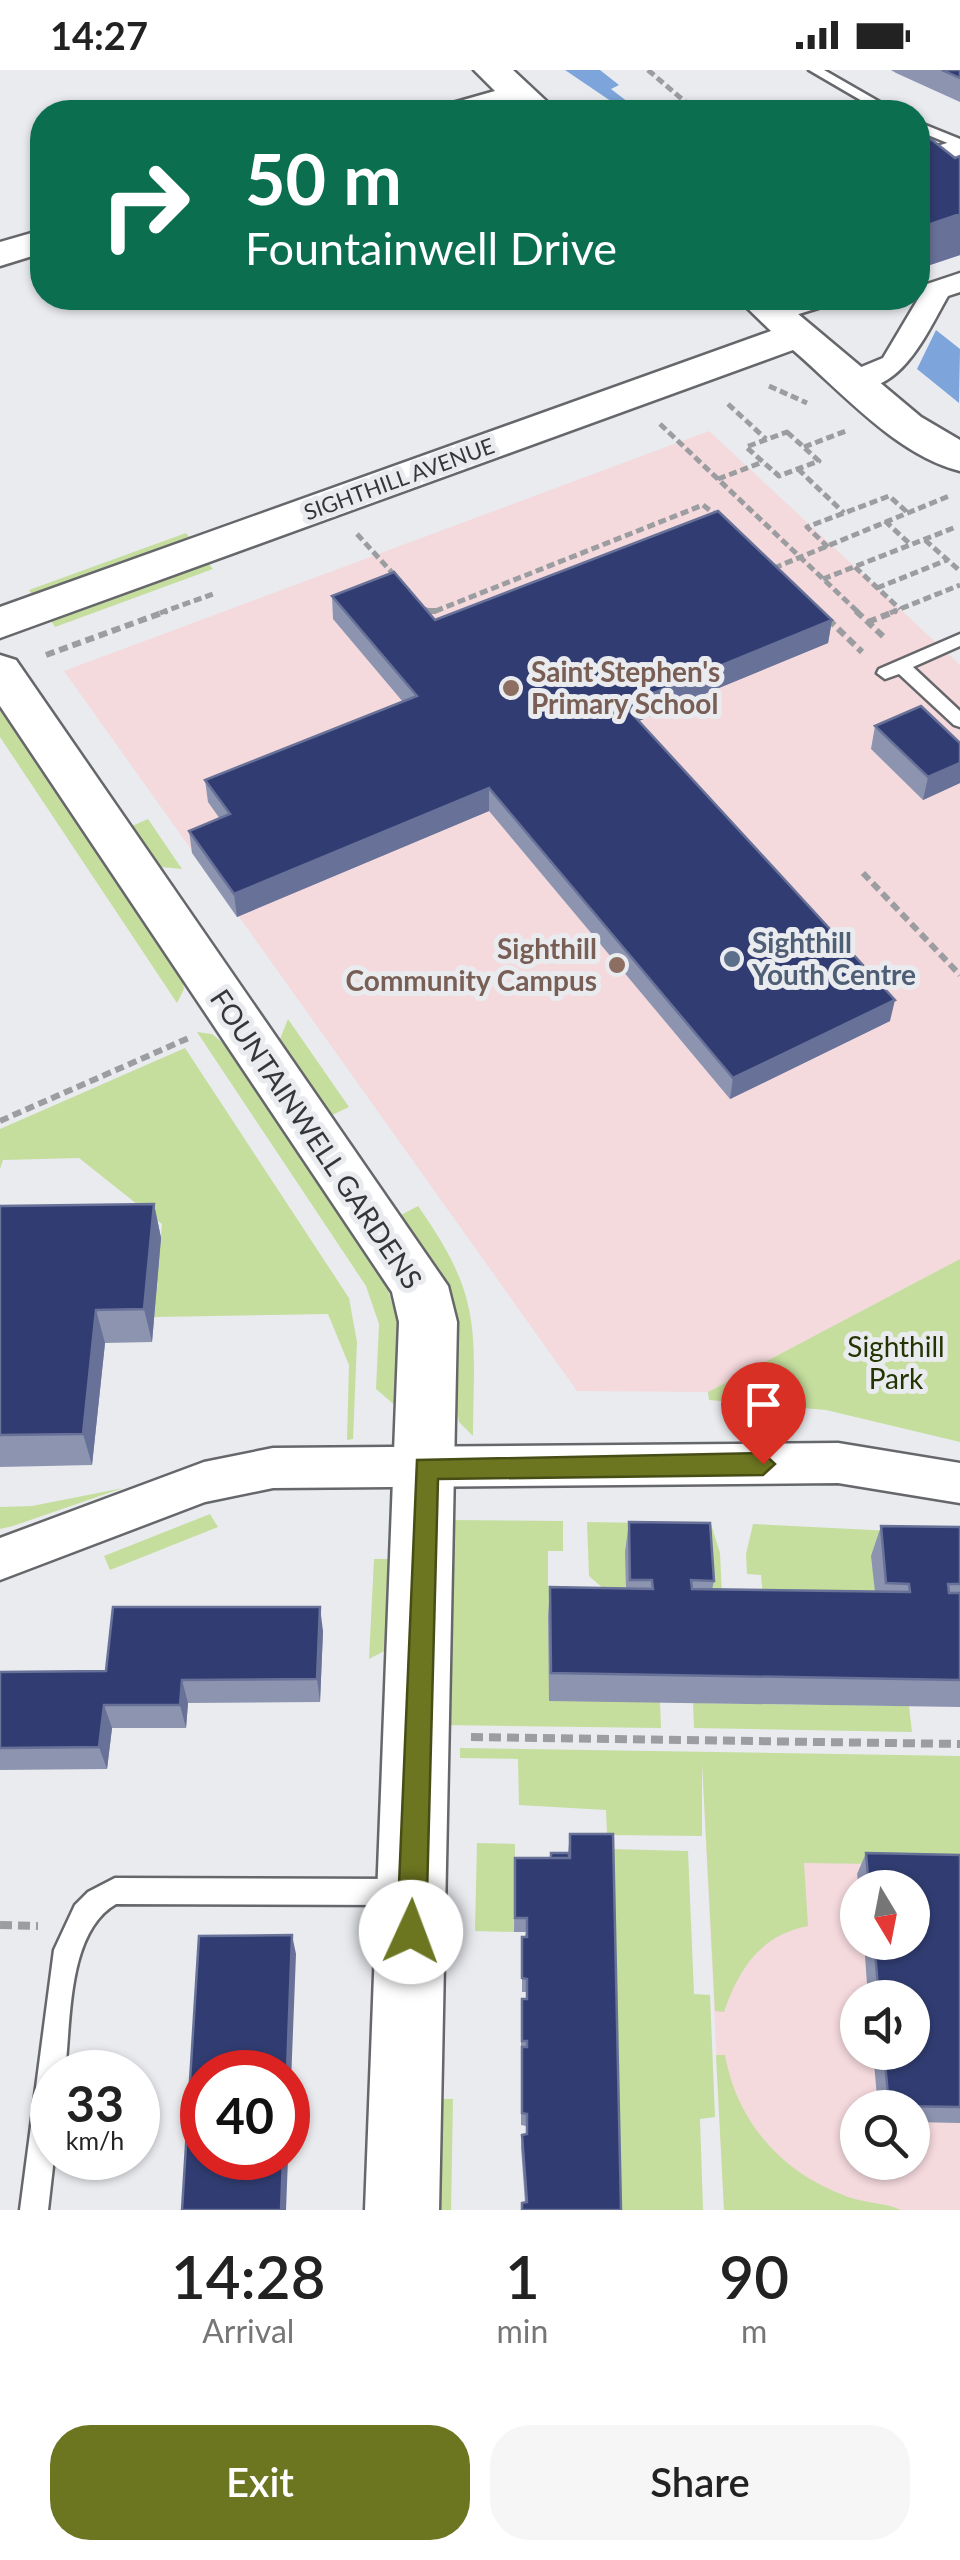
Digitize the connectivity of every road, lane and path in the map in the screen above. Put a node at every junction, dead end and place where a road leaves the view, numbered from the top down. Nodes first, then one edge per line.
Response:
1 (492, 70) edge
2 (648, 70) edge
3 (815, 70) edge
4 (526, 100) edge
5 (682, 100) edge
6 (869, 100) edge
7 (930, 132) edge
8 (960, 146) edge
9 (930, 157) edge
10 (30, 245) edge
11 (0, 254) edge
12 (925, 310) edge
13 (776, 315) edge
14 (853, 382) junction
15 (630, 396) junction
16 (728, 404) dead end
17 (862, 425) dead end
18 (766, 440) junction
19 (804, 447) junction
20 (960, 458) edge
21 (763, 462) junction
22 (798, 469) junction
23 (718, 479) junction
24 (960, 492) edge
25 (330, 504) junction
26 (907, 512) junction
27 (845, 513) junction
28 (884, 521) junction
29 (956, 528) dead end
30 (734, 531) edge
31 (362, 539) junction
32 (925, 540) junction
33 (911, 545) junction
34 (344, 546) dead end
35 (828, 547) junction
36 (760, 556) edge
37 (800, 558) junction
38 (947, 560) junction
39 (854, 567) junction
40 (774, 568) junction
41 (960, 572) edge
42 (823, 579) junction
43 (788, 581) edge
44 (400, 582) edge
45 (960, 585) edge
46 (877, 588) junction
47 (218, 592) dead end
48 (413, 596) edge
49 (815, 608) edge
50 (900, 609) junction
51 (868, 622) junction
52 (0, 623) edge
53 (960, 640) edge
54 (899, 667) junction
55 (0, 671) edge
56 (960, 721) edge
57 (863, 873) dead end
58 (960, 975) edge
59 (237, 1018) junction
60 (0, 1121) edge
61 (426, 1468) junction
62 (960, 1483) edge
63 (0, 1559) edge
64 (494, 1738) dead end
65 (960, 1744) edge
66 (412, 1892) junction
67 (34, 2210) edge
68 (402, 2210) edge

1 - 4 street
2 - 5 path
3 - 6 lane
7 - 8 lane
8 - 9 street
10 - 11 street
12 - 14 street
13 - 14 street
13 - 15 street, SIGHTHILL AVENUE
14 - 20 street
15 - 23 path
15 - 25 street, SIGHTHILL AVENUE
16 - 18 path
17 - 19 path
18 - 19 path
18 - 21 path
19 - 22 path
21 - 22 path
21 - 23 path
22 - 27 path
23 - 37 path
24 - 26 path
25 - 31 path
25 - 52 street, SIGHTHILL AVENUE
26 - 27 path
26 - 28 path
27 - 35 path
28 - 33 path
28 - 35 path
29 - 32 path
30 - 48 path
31 - 34 path
31 - 44 path
32 - 33 path
32 - 38 path
33 - 39 path
35 - 37 path
36 - 40 path
37 - 40 path
37 - 42 path
38 - 41 path
38 - 46 path
39 - 42 path
39 - 46 path
40 - 43 path
42 - 51 path
45 - 50 path
46 - 50 path
47 - 55 path
49 - 54 path
50 - 51 path
51 - 54 path
53 - 54 lane
54 - 56 lane
55 - 59 street, FOUNTAINWELL GARDENS
57 - 58 path
59 - 60 path
59 - 61 street, FOUNTAINWELL GARDENS
61 - 62 street
61 - 63 street
61 - 66 street, FOUNTAINWELL GARDENS
64 - 65 path
66 - 67 lane
66 - 68 street, FOUNTAINWELL GARDENS

